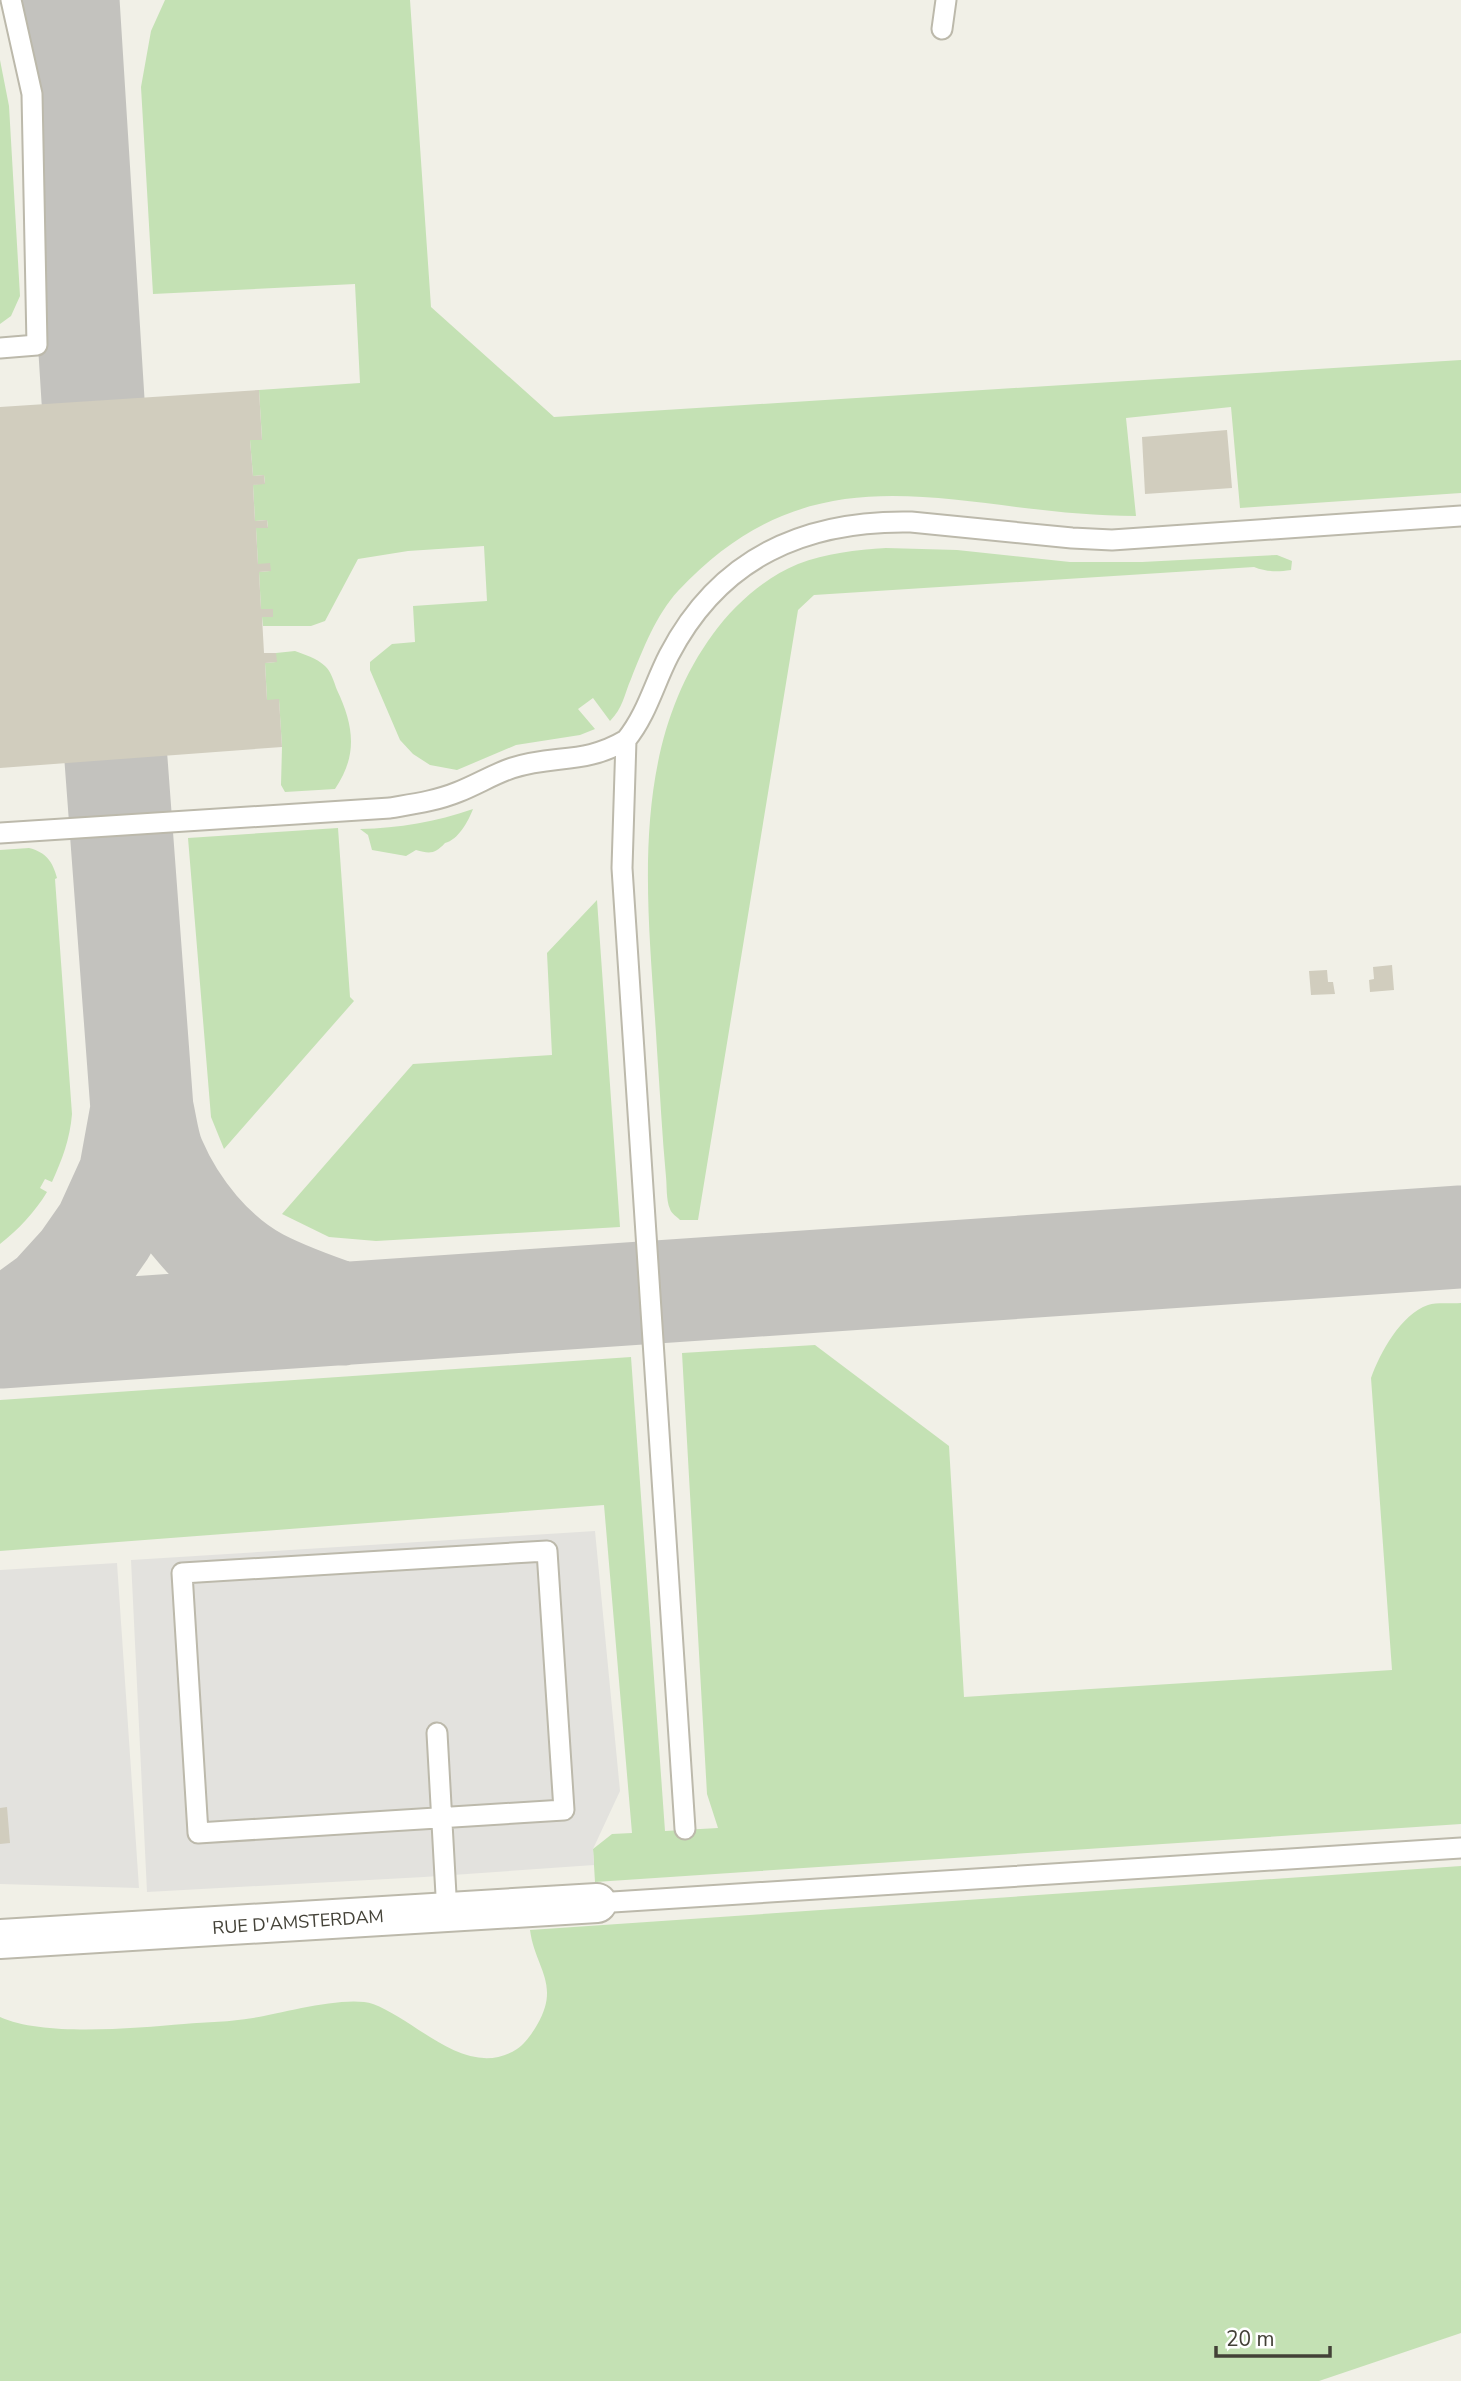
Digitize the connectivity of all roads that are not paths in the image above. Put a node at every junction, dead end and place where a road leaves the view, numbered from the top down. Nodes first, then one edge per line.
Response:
1 (10, 0) edge
2 (946, 0) edge
3 (942, 29) dead end
4 (0, 348) edge
5 (1461, 516) edge
6 (626, 740) junction
7 (0, 833) edge
8 (437, 1732) dead end
9 (441, 1818) junction
10 (685, 1829) dead end
11 (1461, 1848) edge
12 (597, 1903) joint
13 (447, 1913) junction
14 (0, 1939) edge

1 - 4 lane
2 - 3 lane
5 - 6 lane
6 - 7 lane
6 - 10 lane
8 - 9 lane
9 - 9 lane
9 - 13 lane
11 - 12 lane
12 - 13 street, RUE D'AMSTERDAM
13 - 14 street, RUE D'AMSTERDAM

